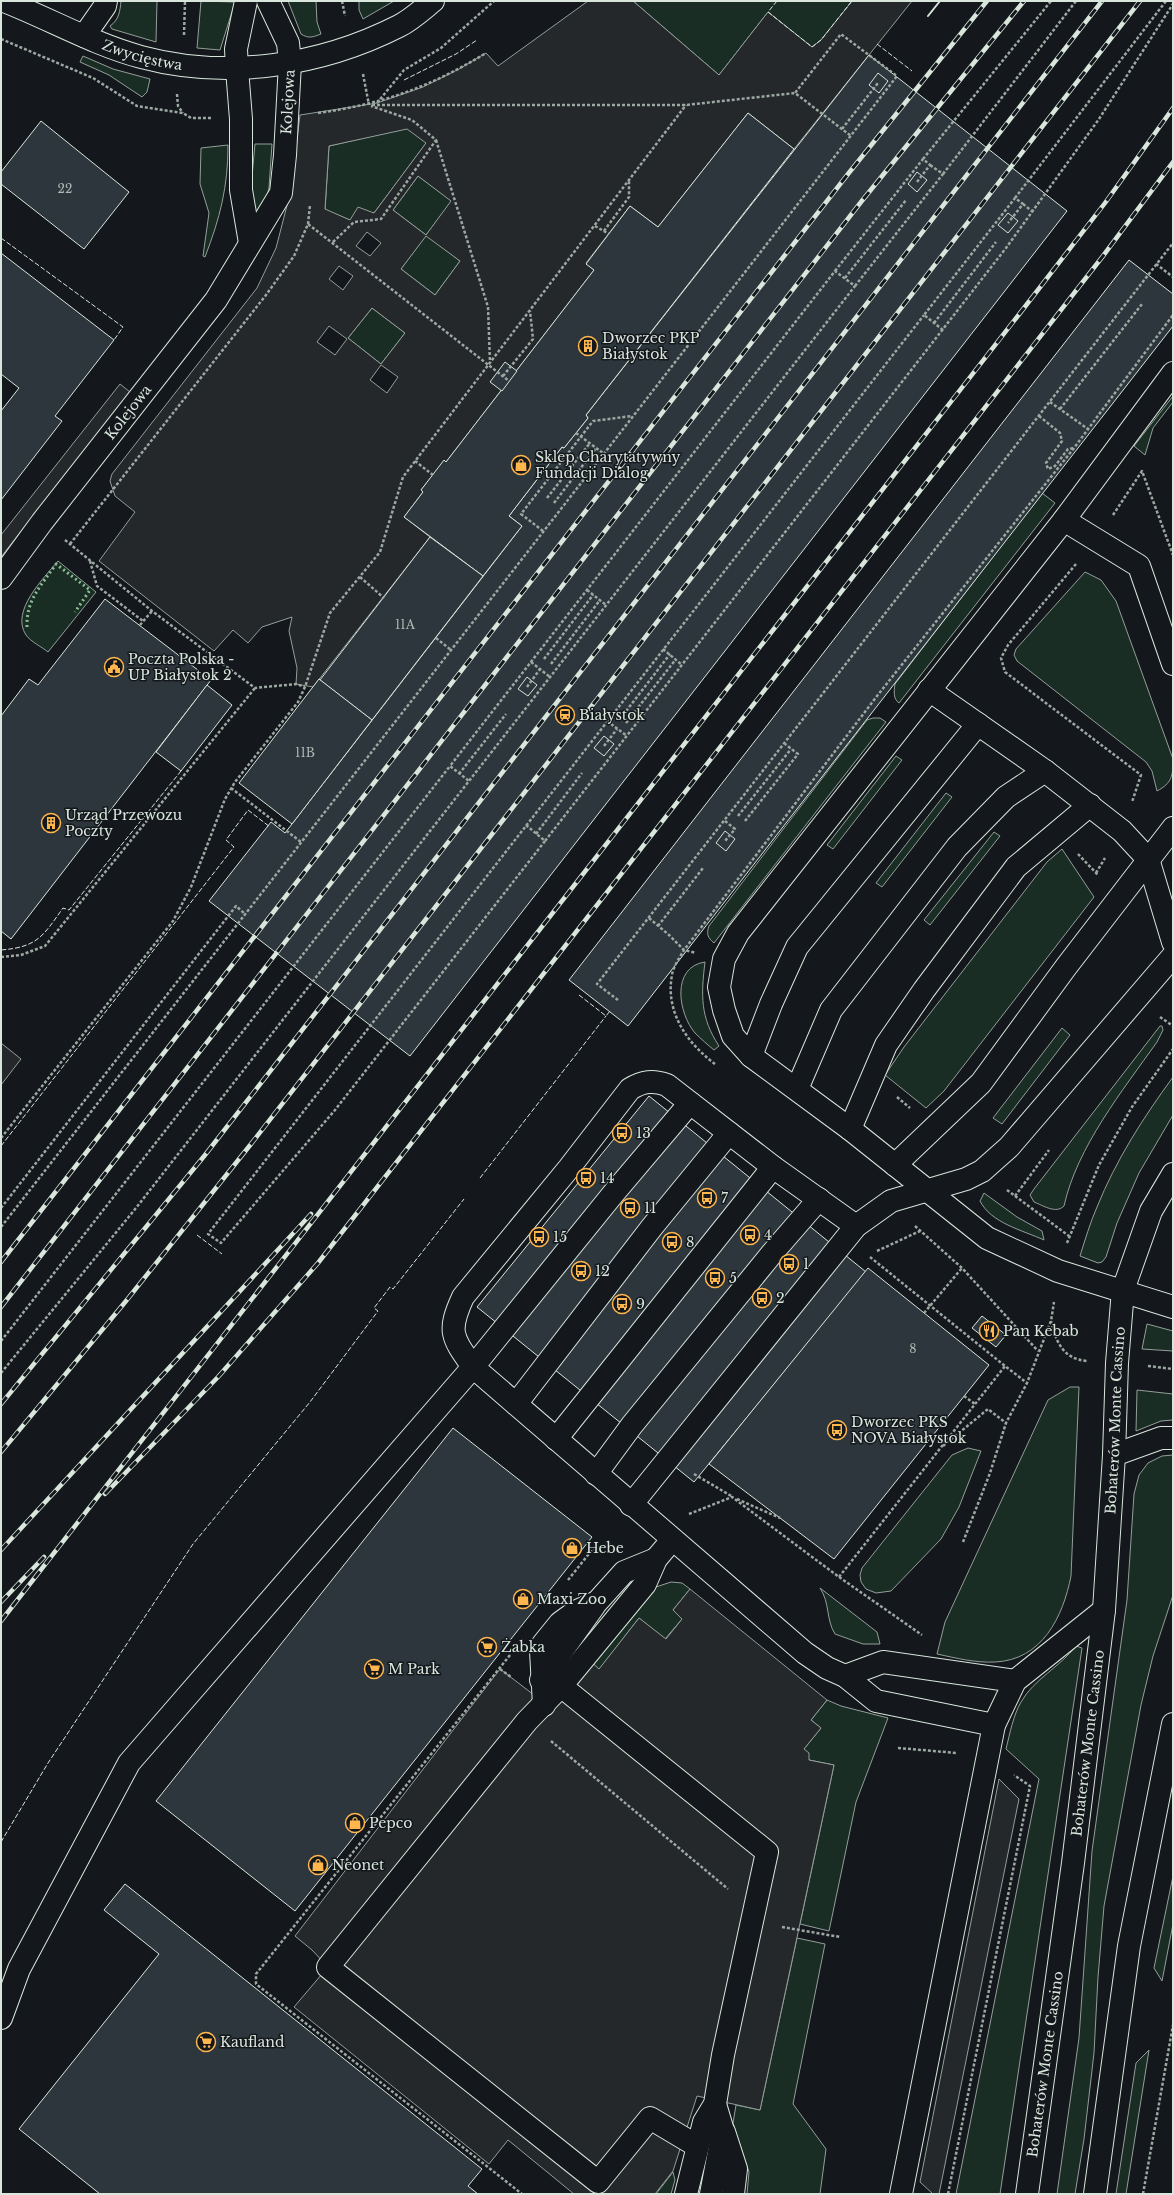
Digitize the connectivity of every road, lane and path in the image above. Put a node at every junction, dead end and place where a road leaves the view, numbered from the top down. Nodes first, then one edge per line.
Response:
1 (4, 1) edge
2 (106, 1) edge
3 (246, 1) edge
4 (268, 1) edge
5 (433, 1) edge
6 (494, 1) edge
7 (1051, 1) edge
8 (1076, 1) edge
9 (1166, 1) edge
10 (1173, 4) edge
11 (84, 36) junction
12 (1, 39) edge
13 (486, 53) dead end
14 (290, 62) junction
15 (237, 69) junction
16 (878, 83) dead end
17 (795, 92) junction
18 (686, 105) junction
19 (183, 114) dead end
20 (842, 129) junction
21 (851, 136) junction
22 (436, 140) junction
23 (923, 159) junction
24 (930, 165) junction
25 (942, 174) junction
26 (629, 180) junction
27 (917, 182) dead end
28 (1015, 198) junction
29 (906, 200) dead end
30 (1022, 204) junction
31 (1033, 212) junction
32 (1008, 223) dead end
33 (595, 226) junction
34 (604, 231) junction
35 (609, 234) dead end
36 (333, 242) junction
37 (996, 242) dead end
38 (250, 243) junction
39 (1173, 243) edge
40 (1156, 264) junction
41 (835, 271) junction
42 (1173, 277) edge
43 (845, 278) junction
44 (855, 286) junction
45 (1142, 304) dead end
46 (530, 311) junction
47 (924, 315) junction
48 (1173, 315) edge
49 (934, 323) junction
50 (943, 330) junction
51 (490, 364) junction
52 (1173, 373) edge
53 (503, 376) junction
54 (509, 381) dead end
55 (1050, 402) junction
56 (1060, 409) junction
57 (632, 416) junction
58 (1039, 416) junction
59 (1088, 429) junction
60 (576, 433) dead end
61 (581, 436) junction
62 (590, 443) junction
63 (596, 448) junction
64 (1074, 448) junction
65 (603, 454) junction
66 (415, 461) junction
67 (432, 475) dead end
68 (547, 498) dead end
69 (554, 503) dead end
70 (1064, 520) junction
71 (42, 522) junction
72 (543, 531) junction
73 (1096, 540) junction
74 (70, 544) junction
75 (1173, 555) edge
76 (90, 560) junction
77 (360, 577) junction
78 (1, 578) edge
79 (587, 590) junction
80 (593, 595) junction
81 (384, 598) dead end
82 (600, 600) junction
83 (606, 605) junction
84 (152, 611) junction
85 (143, 621) junction
86 (140, 625) dead end
87 (436, 638) dead end
88 (663, 649) junction
89 (451, 650) junction
90 (670, 654) junction
91 (544, 659) dead end
92 (676, 659) junction
93 (531, 662) junction
94 (550, 664) dead end
95 (682, 664) junction
96 (1173, 664) edge
97 (540, 669) junction
98 (550, 677) junction
99 (305, 687) junction
100 (527, 687) dead end
101 (255, 688) junction
102 (929, 690) junction
103 (506, 714) dead end
104 (620, 719) dead end
105 (608, 721) junction
106 (626, 723) dead end
107 (978, 724) junction
108 (617, 729) junction
109 (627, 736) junction
110 (785, 744) junction
111 (604, 746) dead end
112 (791, 749) junction
113 (450, 766) junction
114 (1045, 770) junction
115 (582, 773) dead end
116 (459, 774) junction
117 (469, 782) junction
118 (231, 788) junction
119 (1090, 805) junction
120 (738, 816) dead end
121 (725, 821) junction
122 (745, 821) dead end
123 (526, 825) junction
124 (1173, 828) edge
125 (1122, 831) junction
126 (536, 834) junction
127 (545, 841) junction
128 (726, 841) dead end
129 (301, 842) junction
130 (1148, 859) junction
131 (703, 868) dead end
132 (1096, 873) dead end
133 (246, 914) junction
134 (658, 926) dead end
135 (1173, 942) edge
136 (684, 950) dead end
137 (1173, 956) edge
138 (1, 957) edge
139 (618, 1000) dead end
140 (1173, 1049) edge
141 (751, 1056) junction
142 (797, 1089) junction
143 (690, 1103) junction
144 (850, 1130) junction
145 (729, 1134) junction
146 (1, 1138) edge
147 (895, 1165) junction
148 (773, 1167) junction
149 (1173, 1174) edge
150 (928, 1191) junction
151 (819, 1199) junction
152 (891, 1201) junction
153 (1, 1208) edge
154 (856, 1226) junction
155 (1, 1228) edge
156 (920, 1231) junction
157 (962, 1268) junction
158 (1058, 1271) junction
159 (1122, 1290) junction
160 (930, 1305) junction
161 (1173, 1307) edge
162 (924, 1313) dead end
163 (1, 1342) edge
164 (1038, 1351) junction
165 (1006, 1366) junction
166 (473, 1367) junction
167 (1, 1373) edge
168 (1026, 1383) junction
169 (964, 1396) dead end
170 (516, 1404) junction
171 (975, 1404) junction
172 (1006, 1423) junction
173 (1173, 1438) edge
174 (556, 1439) junction
175 (938, 1450) junction
176 (1114, 1455) junction
177 (694, 1473) dead end
178 (596, 1474) junction
179 (632, 1505) junction
180 (780, 1518) dead end
181 (672, 1540) junction
182 (963, 1542) dead end
183 (656, 1559) junction
184 (840, 1577) dead end
185 (1104, 1610) junction
186 (500, 1668) dead end
187 (845, 1676) junction
188 (1015, 1681) junction
189 (551, 1683) junction
190 (527, 1721) junction
191 (1173, 1724) edge
192 (994, 1725) junction
193 (755, 1912) junction
194 (840, 1937) dead end
195 (256, 1974) dead end
196 (1, 2018) edge
197 (1173, 2025) edge
198 (715, 2104) junction
199 (723, 2131) junction
200 (697, 2146) junction
201 (522, 2194) edge
202 (686, 2194) edge
203 (711, 2194) edge
204 (732, 2194) edge
205 (901, 2194) edge
206 (1027, 2194) edge
207 (1095, 2194) edge
208 (1143, 2194) edge

1 - 11 street, Zwycięstwa
2 - 11 street
3 - 15 street
4 - 14 street
5 - 14 street, Kolejowa
6 - 13 path
7 - 23 path
8 - 25 path
9 - 28 path
10 - 31 path
11 - 15 street, Zwycięstwa
12 - 19 path
14 - 15 street, Zwycięstwa
14 - 38 street, Kolejowa
15 - 38 street
16 - 20 path
17 - 18 path
17 - 20 path
17 - 21 path
18 - 22 path
18 - 26 path
20 - 21 path
21 - 57 path
22 - 36 path
22 - 51 path
23 - 24 path
23 - 41 path
24 - 25 path
24 - 27 path
25 - 44 path
26 - 33 path
26 - 34 path
28 - 30 path
28 - 47 path
29 - 43 path
30 - 31 path
30 - 32 path
31 - 50 path
33 - 34 path
33 - 46 path
34 - 35 path
36 - 51 path
36 - 74 path
37 - 49 path
38 - 71 street, Kolejowa
39 - 40 path
40 - 42 path
40 - 55 path
41 - 43 path
41 - 79 path
43 - 44 path
44 - 83 path
45 - 56 path
46 - 51 path
46 - 53 path
47 - 49 path
47 - 88 path
48 - 59 path
49 - 50 path
50 - 95 path
51 - 53 path
51 - 66 path
52 - 70 street
53 - 54 path
55 - 56 path
55 - 58 path
56 - 59 path
57 - 61 path
57 - 65 path
58 - 64 path
58 - 110 path
59 - 64 path
60 - 61 path
61 - 62 path
61 - 72 path
62 - 63 path
62 - 68 path
63 - 65 path
63 - 69 path
64 - 136 path
65 - 72 path
66 - 67 path
66 - 77 path
70 - 73 street
70 - 102 street
71 - 74 path
71 - 78 street, Kolejowa
72 - 89 path
73 - 75 path
73 - 96 street
73 - 125 path
74 - 76 path
76 - 84 path
76 - 85 path
77 - 81 path
77 - 99 path
79 - 80 path
79 - 93 path
80 - 82 path
80 - 91 path
82 - 83 path
82 - 94 path
83 - 98 path
84 - 85 path
84 - 101 path
85 - 86 path
87 - 89 path
88 - 90 path
88 - 105 path
89 - 129 path
90 - 92 path
90 - 104 path
92 - 95 path
92 - 106 path
93 - 97 path
93 - 113 path
95 - 109 path
97 - 98 path
97 - 100 path
98 - 117 path
99 - 101 path
99 - 118 path
101 - 138 path
102 - 107 street
102 - 141 street
103 - 116 path
105 - 108 path
105 - 123 path
107 - 114 street
107 - 141 street
108 - 109 path
108 - 111 path
109 - 127 path
110 - 112 path
110 - 121 path
112 - 120 path
112 - 122 path
113 - 116 path
113 - 163 path
114 - 119 street
114 - 142 street
115 - 126 path
116 - 117 path
117 - 167 path
118 - 129 path
118 - 146 path
119 - 125 street
119 - 144 street
121 - 128 path
121 - 139 path
123 - 126 path
123 - 127 path
124 - 130 street
125 - 130 street
125 - 132 path
126 - 127 path
129 - 133 path
130 - 135 street
130 - 147 street
131 - 134 path
133 - 153 path
133 - 155 path
137 - 150 street
140 - 158 path
141 - 142 street
142 - 144 street
143 - 145 street
143 - 166 street
143 - 166 street
144 - 147 street
145 - 148 street
145 - 170 street
147 - 150 street
148 - 151 street
148 - 174 street
149 - 159 street, Bohaterów Monte Cassino
150 - 152 street
150 - 158 street
151 - 154 street
151 - 178 street
152 - 154 street
152 - 156 path
154 - 179 street
156 - 157 path
156 - 160 path
157 - 160 path
157 - 164 path
158 - 159 street
158 - 164 path
159 - 161 street
159 - 176 street, Bohaterów Monte Cassino
160 - 162 path
160 - 165 path
164 - 168 path
165 - 168 path
165 - 171 path
166 - 170 street
166 - 196 street
168 - 172 path
169 - 171 path
170 - 174 street
171 - 175 path
172 - 175 path
172 - 182 path
173 - 176 street
174 - 178 street
175 - 184 path
176 - 185 street, Bohaterów Monte Cassino
177 - 180 path
178 - 179 street
179 - 181 street
181 - 183 street
181 - 187 street
183 - 189 street
183 - 189 street
185 - 188 street
185 - 206 street, Bohaterów Monte Cassino
186 - 190 path
187 - 188 street
187 - 192 street
188 - 192 street
189 - 190 street
189 - 193 street
190 - 193 path
190 - 200 street
191 - 207 street
192 - 205 street
193 - 194 path
193 - 198 street
195 - 201 path
197 - 208 path
198 - 199 street
198 - 200 street
199 - 203 street
199 - 204 street
200 - 202 street

